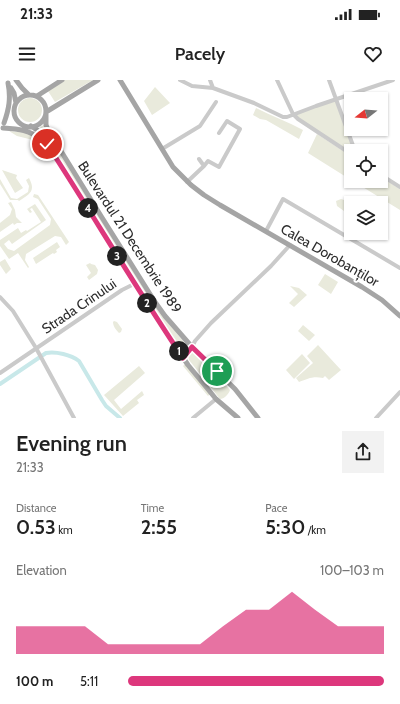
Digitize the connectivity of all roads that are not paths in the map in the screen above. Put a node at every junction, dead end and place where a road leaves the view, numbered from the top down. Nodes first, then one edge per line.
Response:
1 (16, 80) edge
2 (62, 80) edge
3 (98, 80) edge
4 (120, 80) edge
5 (180, 80) edge
6 (210, 80) edge
7 (277, 80) edge
8 (329, 80) edge
9 (393, 80) edge
10 (7, 82) edge
11 (213, 88) junction
12 (29, 95) junction
13 (37, 96) junction
14 (336, 100) junction
15 (216, 102) dead end
16 (16, 104) junction
17 (46, 113) junction
18 (294, 114) junction
19 (29, 126) junction
20 (2, 127) edge
21 (219, 133) dead end
22 (47, 144) junction
23 (352, 144) edge
24 (162, 149) junction
25 (344, 150) edge
26 (199, 159) dead end
27 (204, 166) junction
28 (388, 179) edge
29 (187, 182) junction
30 (400, 187) edge
31 (266, 231) junction
32 (290, 245) junction
33 (400, 268) edge
34 (134, 284) junction
35 (0, 296) edge
36 (400, 316) edge
37 (192, 347) junction
38 (36, 348) junction
39 (183, 358) junction
40 (0, 373) edge
41 (400, 392) edge
42 (216, 399) junction
43 (252, 410) junction
44 (74, 418) edge
45 (193, 418) edge
46 (238, 418) edge
47 (250, 418) edge
48 (258, 418) edge
49 (376, 418) edge

1 - 12 main road
2 - 13 main road
3 - 17 main road
4 - 24 main road, Calea Dorobanților
5 - 11 street
6 - 11 street
7 - 18 street
8 - 14 street
9 - 14 street
10 - 16 main road
10 - 20 main road
11 - 18 street
12 - 13 main road
12 - 16 main road
13 - 17 main road
14 - 18 street
14 - 23 street
15 - 24 street
16 - 19 main road
16 - 20 main road
17 - 19 main road
17 - 37 main road, Bulevardul 21 Decembrie 1989
18 - 25 street
19 - 20 main road
19 - 22 main road, Bulevardul 21 Decembrie 1989
20 - 22 main road
21 - 27 street
22 - 34 main road, Bulevardul 21 Decembrie 1989
24 - 29 main road, Calea Dorobanților
26 - 27 street
27 - 29 street
28 - 30 street
29 - 31 main road, Calea Dorobanților
31 - 32 main road, Calea Dorobanților
31 - 33 street, Calea Dorobanților
32 - 36 main road, Calea Dorobanților
32 - 37 street
34 - 38 street, Strada Crinului
34 - 39 main road, Bulevardul 21 Decembrie 1989
35 - 38 street
37 - 39 main road
37 - 43 main road, Bulevardul 21 Decembrie 1989
38 - 40 street, Strada Crinului
38 - 44 street
39 - 42 main road, Bulevardul 21 Decembrie 1989
41 - 49 street
42 - 45 street
42 - 46 main road, Bulevardul 21 Decembrie 1989
43 - 47 main road
43 - 48 main road, Bulevardul 21 Decembrie 1989

